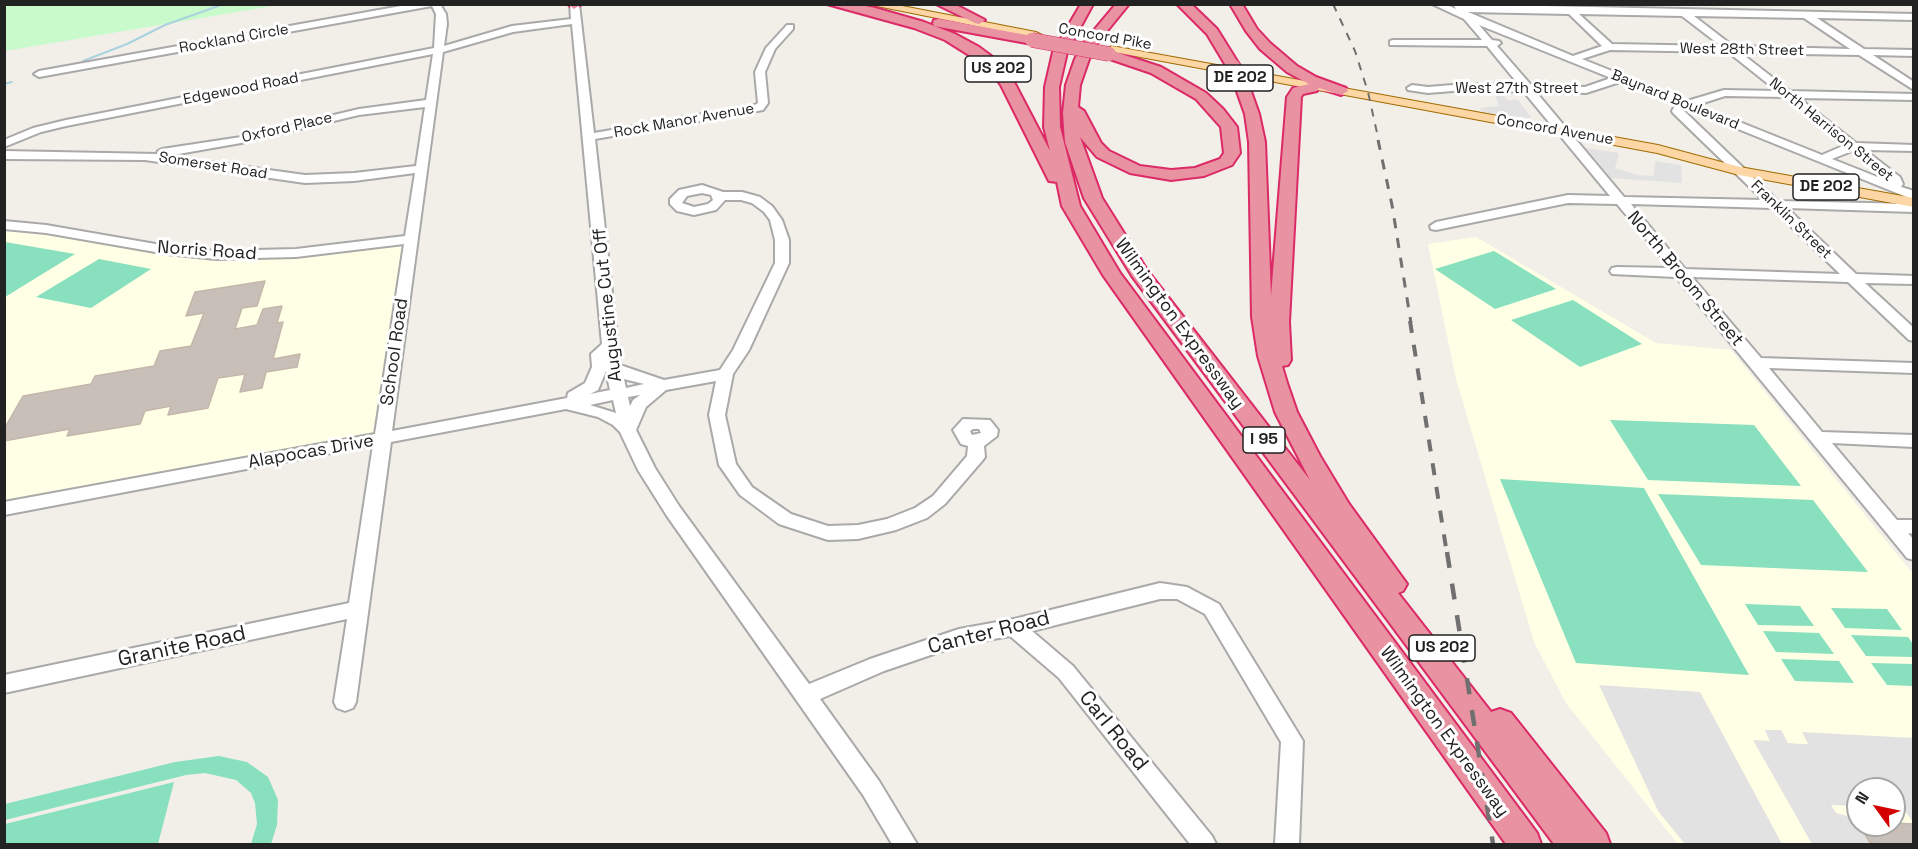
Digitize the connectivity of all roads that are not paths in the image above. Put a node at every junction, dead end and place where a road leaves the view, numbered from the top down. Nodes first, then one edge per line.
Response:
1 (430, 4) edge
2 (435, 4) edge
3 (833, 4) edge
4 (942, 4) edge
5 (1077, 4) edge
6 (1087, 4) edge
7 (1123, 4) edge
8 (1183, 4) edge
9 (1236, 4) edge
10 (1436, 4) edge
11 (1674, 4) edge
12 (1790, 4) edge
13 (878, 5) edge
14 (1568, 8) edge
15 (857, 9) junction
16 (1461, 10) edge
17 (575, 12) edge
18 (1684, 13) junction
19 (1806, 15) junction
20 (1914, 17) edge
21 (949, 25) junction
22 (790, 27) dead end
23 (1034, 37) junction
24 (1520, 38) junction
25 (1393, 44) dead end
26 (1490, 44) junction
27 (1609, 47) junction
28 (1731, 49) junction
29 (437, 50) junction
30 (1110, 51) junction
31 (1862, 52) junction
32 (1914, 53) edge
33 (1082, 59) junction
34 (1573, 59) junction
35 (39, 74) dead end
36 (1055, 75) junction
37 (1621, 78) junction
38 (1914, 87) edge
39 (1412, 88) dead end
40 (1529, 90) junction
41 (1313, 91) junction
42 (1341, 91) junction
43 (1787, 94) junction
44 (1914, 97) edge
45 (1370, 99) junction
46 (429, 103) junction
47 (1686, 105) junction
48 (1548, 112) junction
49 (1293, 115) junction
50 (1518, 124) junction
51 (589, 137) junction
52 (1567, 137) junction
53 (4, 144) edge
54 (1853, 146) junction
55 (1914, 148) edge
56 (4, 155) edge
57 (145, 156) junction
58 (1822, 159) junction
59 (420, 169) junction
60 (1739, 171) junction
61 (1887, 192) junction
62 (720, 196) dead end
63 (1914, 196) edge
64 (1619, 200) junction
65 (1914, 203) edge
66 (1775, 204) junction
67 (1071, 206) junction
68 (1914, 208) edge
69 (4, 225) edge
70 (1436, 226) dead end
71 (410, 239) junction
72 (1617, 272) dead end
73 (1680, 273) junction
74 (1852, 278) junction
75 (1914, 280) edge
76 (1914, 337) edge
77 (609, 345) junction
78 (1755, 363) junction
79 (612, 368) junction
80 (1914, 368) edge
81 (725, 374) junction
82 (665, 384) junction
83 (617, 392) junction
84 (563, 404) junction
85 (628, 430) junction
86 (1817, 437) junction
87 (383, 439) junction
88 (1914, 441) edge
89 (976, 442) dead end
90 (1301, 443) junction
91 (4, 509) edge
92 (1891, 526) junction
93 (1914, 527) edge
94 (1914, 553) edge
95 (359, 609) junction
96 (1014, 627) junction
97 (4, 684) edge
98 (804, 696) junction
99 (345, 702) dead end
100 (905, 844) edge
101 (1204, 844) edge
102 (1287, 844) edge
103 (1525, 844) edge
104 (1574, 844) edge
105 (1594, 844) edge

1 - 35 street, Rockland Circle
2 - 29 street, School Road
3 - 15 highway, Concord Pike / US 202
4 - 23 highway
5 - 36 highway
6 - 36 highway, Wilmington Expressway / I 95
7 - 33 highway, Wilmington Expressway / I 95
8 - 90 highway, US 202, bridge
9 - 42 highway
10 - 16 street, Baynard Boulevard
11 - 18 street, North Harrison Street
12 - 19 street
13 - 21 highway
13 - 23 main road, Concord Pike / DE 202
14 - 16 street
14 - 18 street
14 - 27 street
15 - 21 highway, Concord Pike / DE 202
15 - 67 highway, US 202
16 - 24 street, Baynard Boulevard
16 - 26 street, North Broom Street
17 - 29 street, Edgewood Road
17 - 51 street, Augustine Cut Off
18 - 19 street
18 - 28 street, North Harrison Street
19 - 20 street
19 - 31 street
21 - 23 highway, Concord Pike / DE 202
22 - 51 street, Rock Manor Avenue
23 - 30 highway, Concord Pike / DE 202, bridge
24 - 26 street
24 - 34 street, Baynard Boulevard
25 - 26 street
26 - 40 street, North Broom Street
27 - 28 street, West 28th Street
27 - 34 street, West 28th Street
28 - 31 street, West 28th Street
28 - 43 street, North Harrison Street
29 - 46 street, School Road
29 - 53 street, Edgewood Road
30 - 33 highway
30 - 41 main road, Concord Pike / DE 202
30 - 42 main road, Concord Pike / DE 202
31 - 32 street, West 28th Street
31 - 38 street
33 - 104 highway, Wilmington Expressway / I 95
34 - 37 street, Baynard Boulevard
36 - 67 highway, Wilmington Expressway / I 95
37 - 40 street, West 27th Street
37 - 47 street, Baynard Boulevard
39 - 40 street, West 27th Street
40 - 48 street, North Broom Street
41 - 45 main road, DE 202
41 - 49 highway
41 - 49 highway
41 - 52 main road
42 - 45 main road, Concord Pike / DE 202
43 - 44 street
43 - 47 street
43 - 54 street, North Harrison Street
45 - 50 main road, Concord Avenue / DE 202
45 - 52 main road, Concord Avenue / DE 202
46 - 57 street, Oxford Place
46 - 59 street, School Road
47 - 58 street, Baynard Boulevard
47 - 60 street, Franklin Street
48 - 50 main road
48 - 52 street, North Broom Street
49 - 90 highway
50 - 52 main road, Concord Avenue / DE 202
51 - 77 street, Augustine Cut Off
52 - 60 main road, Concord Avenue / DE 202
52 - 64 street, North Broom Street
54 - 55 street
54 - 58 street
54 - 61 street, North Harrison Street
56 - 57 street, Somerset Road
57 - 59 street, Somerset Road
58 - 61 street, Baynard Boulevard
59 - 71 street, School Road
60 - 61 main road, Concord Avenue / DE 202
60 - 66 street, Franklin Street
61 - 63 street, Baynard Boulevard
61 - 65 main road, Concord Avenue / DE 202
62 - 81 street
64 - 66 street
64 - 70 street
64 - 73 street, North Broom Street
66 - 68 street
66 - 74 street, Franklin Street
67 - 103 highway, Wilmington Expressway / I 95
69 - 71 street, Norris Road
71 - 87 street, School Road
72 - 73 street
73 - 74 street
73 - 78 street, North Broom Street
74 - 75 street
74 - 76 street, Franklin Street
77 - 79 street, Augustine Cut Off
77 - 84 street
78 - 80 street
78 - 86 street, North Broom Street
79 - 82 street
79 - 83 street, Augustine Cut Off
81 - 82 street, Alapocas Drive
81 - 89 street
82 - 83 street, Alapocas Drive
82 - 85 street
83 - 84 street, Alapocas Drive
83 - 85 street, Augustine Cut Off
84 - 85 street
84 - 87 street, Alapocas Drive
85 - 98 street, Augustine Cut Off
86 - 88 street
86 - 92 street, North Broom Street
87 - 91 street, Alapocas Drive
87 - 95 street, School Road
90 - 105 highway, US 202
92 - 93 street
92 - 94 street, North Broom Street
95 - 97 street, Granite Road
95 - 99 street, School Road
96 - 98 street, Canter Road
96 - 101 street, Carl Road
96 - 102 street, Canter Road
98 - 100 street, Augustine Cut Off

